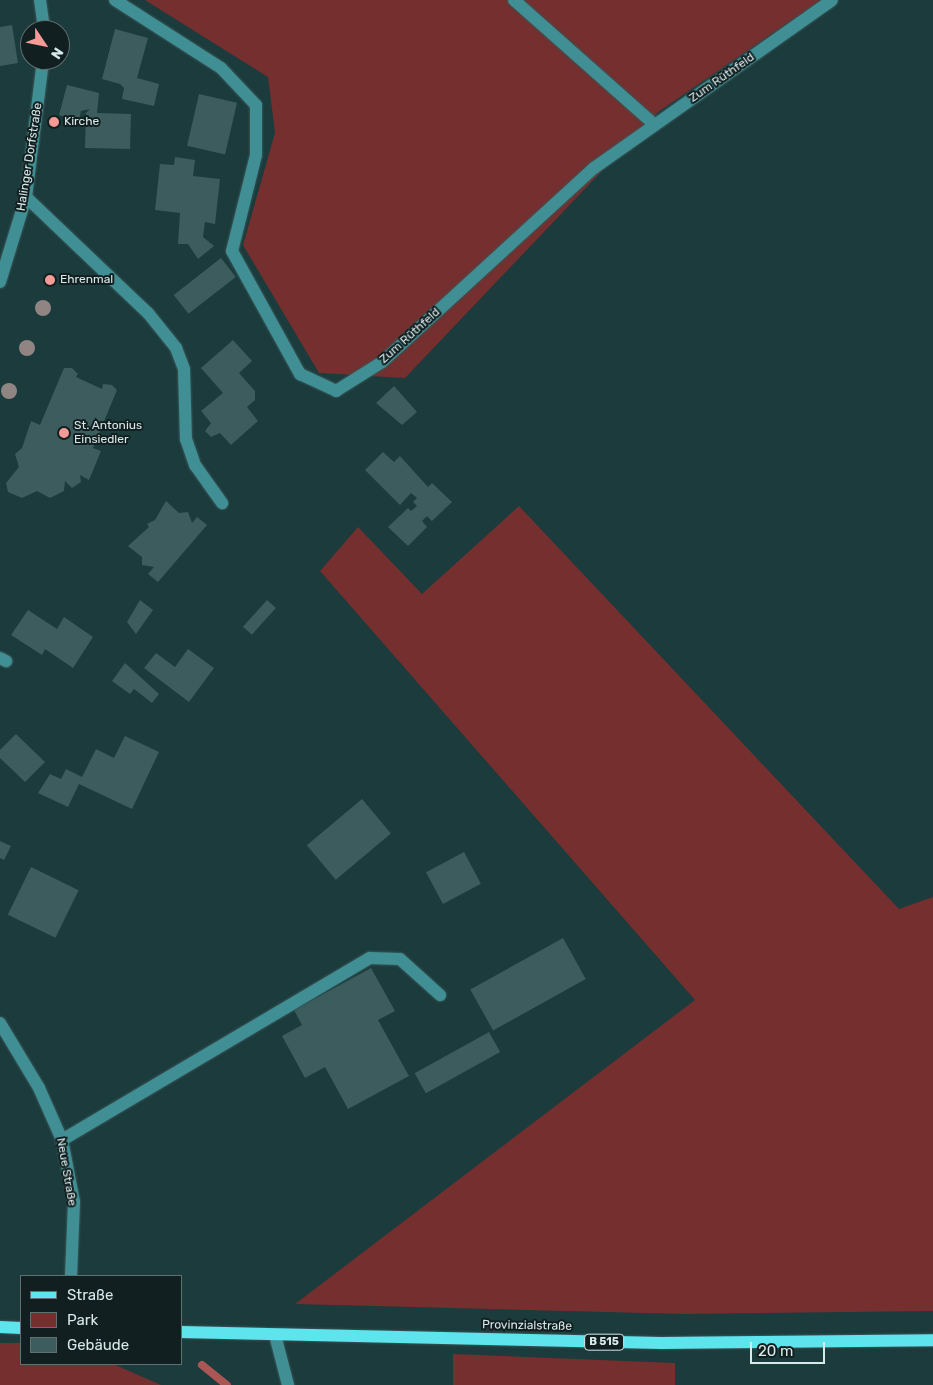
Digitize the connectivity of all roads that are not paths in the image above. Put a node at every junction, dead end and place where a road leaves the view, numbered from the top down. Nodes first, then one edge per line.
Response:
1 (40, 0) edge
2 (115, 0) edge
3 (514, 0) edge
4 (832, 0) edge
5 (43, 20) edge
6 (42, 70) edge
7 (655, 125) junction
8 (26, 197) junction
9 (0, 282) edge
10 (222, 503) dead end
11 (440, 995) dead end
12 (0, 1023) edge
13 (62, 1140) junction
14 (71, 1275) edge
15 (0, 1327) edge
16 (20, 1328) edge
17 (182, 1332) edge
18 (275, 1335) junction
19 (933, 1340) edge
20 (288, 1385) edge

1 - 5 street
2 - 7 street, Zum Rüthfeld
3 - 7 street
4 - 7 street, Zum Rüthfeld
6 - 8 street, Halinger Dorfstraße
8 - 9 street, Halinger Dorfstraße
8 - 10 street
11 - 13 street
12 - 13 street, Neue Straße
13 - 14 street, Neue Straße
15 - 16 main road
17 - 18 main road, Provinzialstraße / B 515
18 - 19 main road, Provinzialstraße / B 515
18 - 20 street

